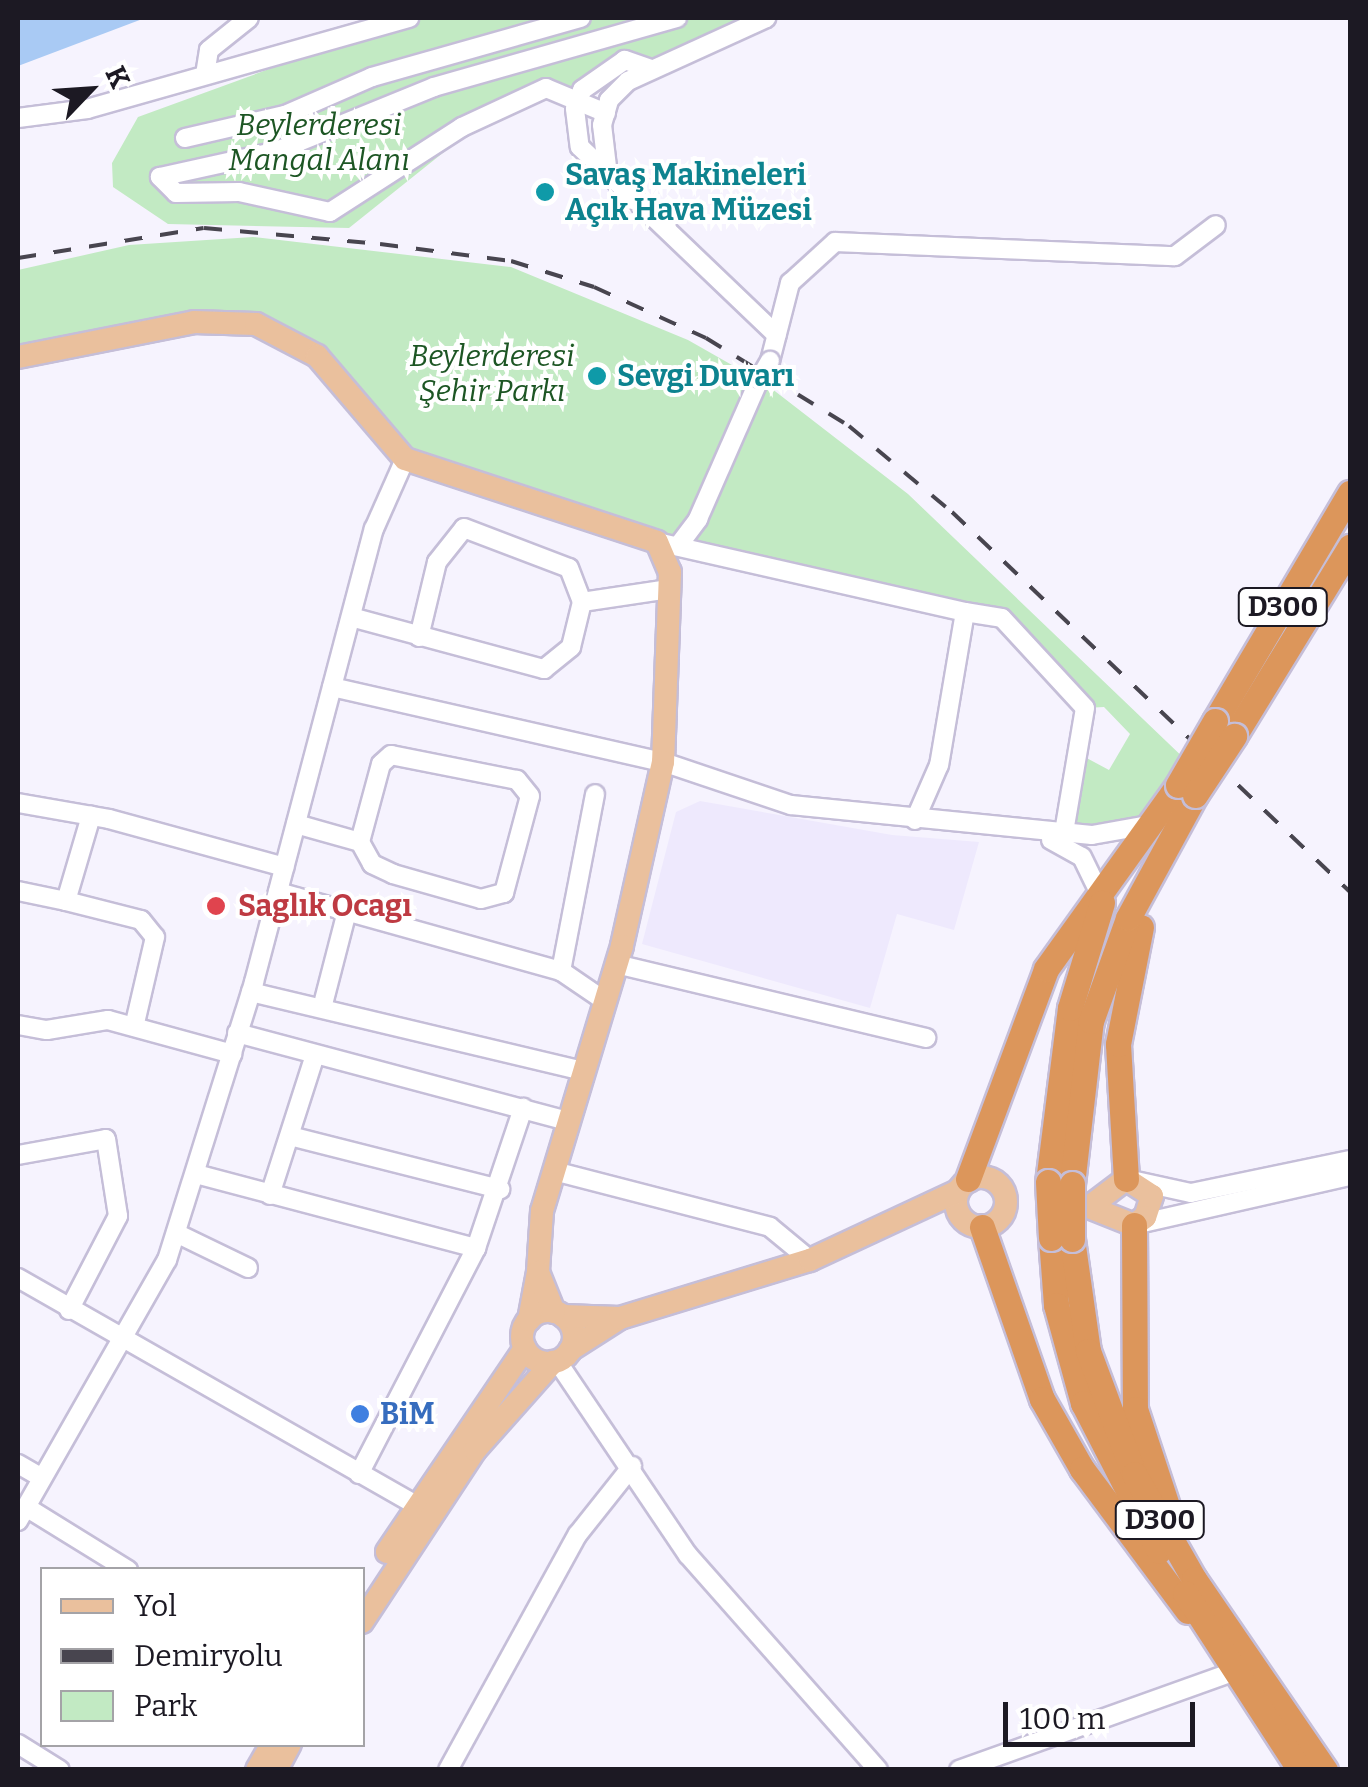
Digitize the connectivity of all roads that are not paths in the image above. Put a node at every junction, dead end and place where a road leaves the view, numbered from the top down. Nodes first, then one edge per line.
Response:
1 (248, 18) edge
2 (409, 18) edge
3 (581, 18) edge
4 (677, 18) edge
5 (766, 18) edge
6 (651, 69) junction
7 (205, 76) junction
8 (579, 98) junction
9 (606, 113) junction
10 (18, 118) edge
11 (185, 138) dead end
12 (608, 175) junction
13 (1216, 225) dead end
14 (776, 335) junction
15 (18, 357) edge
16 (404, 458) junction
17 (1350, 493) edge
18 (667, 544) junction
19 (1350, 550) edge
20 (669, 589) junction
21 (582, 602) junction
22 (965, 612) junction
23 (350, 617) junction
24 (419, 637) junction
25 (332, 687) junction
26 (1224, 729) junction
27 (663, 762) junction
28 (1186, 790) junction
29 (596, 794) dead end
30 (18, 803) edge
31 (90, 816) junction
32 (915, 820) junction
33 (296, 824) junction
34 (1149, 825) junction
35 (1063, 838) junction
36 (360, 842) junction
37 (1164, 848) junction
38 (284, 867) junction
39 (18, 891) edge
40 (278, 892) junction
41 (1102, 898) junction
42 (66, 901) junction
43 (347, 911) junction
44 (616, 964) junction
45 (561, 971) junction
46 (251, 992) junction
47 (605, 1001) junction
48 (322, 1008) junction
49 (18, 1025) edge
50 (134, 1027) junction
51 (238, 1033) junction
52 (926, 1038) dead end
53 (232, 1054) junction
54 (314, 1058) junction
55 (583, 1072) junction
56 (523, 1108) junction
57 (568, 1121) junction
58 (290, 1136) junction
59 (18, 1155) edge
60 (1350, 1160) edge
61 (554, 1172) junction
62 (196, 1174) junction
63 (1350, 1176) edge
64 (1126, 1179) junction
65 (1060, 1183) junction
66 (963, 1185) junction
67 (500, 1189) junction
68 (270, 1195) junction
69 (1006, 1206) junction
70 (1030, 1206) dead end
71 (914, 1212) junction
72 (971, 1221) junction
73 (1134, 1225) junction
74 (176, 1232) junction
75 (1061, 1238) junction
76 (476, 1248) junction
77 (810, 1260) junction
78 (248, 1268) dead end
79 (538, 1272) junction
80 (18, 1278) edge
81 (68, 1310) junction
82 (559, 1314) junction
83 (620, 1318) junction
84 (529, 1320) junction
85 (121, 1343) junction
86 (525, 1348) junction
87 (560, 1358) junction
88 (18, 1464) edge
89 (632, 1466) junction
90 (359, 1474) junction
91 (39, 1476) junction
92 (424, 1509) junction
93 (22, 1514) edge
94 (122, 1567) edge
95 (1194, 1579) junction
96 (365, 1589) edge
97 (365, 1617) edge
98 (1234, 1672) junction
99 (18, 1744) edge
100 (270, 1747) edge
101 (288, 1747) edge
102 (60, 1770) edge
103 (257, 1770) edge
104 (276, 1770) edge
105 (448, 1770) edge
106 (878, 1770) edge
107 (960, 1770) edge
108 (1300, 1770) edge
109 (1325, 1770) edge

1 - 7 street
2 - 7 street
3 - 11 street
4 - 8 street
5 - 6 street
6 - 8 street
6 - 9 street
7 - 10 street
8 - 9 street
8 - 12 street
9 - 12 street
12 - 14 street
13 - 14 street
14 - 18 street, bridge
15 - 16 main road
16 - 18 main road
16 - 23 street
17 - 26 highway, D300
18 - 20 main road
18 - 22 street
19 - 26 highway, D300
20 - 21 street
20 - 27 main road
21 - 24 street
21 - 24 street
22 - 32 street
22 - 35 street
23 - 24 street
23 - 25 street
25 - 27 street
25 - 33 street
26 - 28 highway, D300, bridge
27 - 32 street
27 - 44 main road
28 - 34 highway, D300
28 - 37 highway, D300
29 - 45 street
30 - 31 street
31 - 38 street
31 - 42 street
32 - 35 street
33 - 36 street
33 - 38 street
34 - 35 street
34 - 41 highway, D300
35 - 41 street
36 - 36 street
37 - 64 highway
37 - 65 highway, D300
38 - 40 street
39 - 42 street
40 - 43 street
40 - 46 street
41 - 65 highway, D300
41 - 66 highway
42 - 50 street
43 - 45 street
43 - 48 street
44 - 47 main road
44 - 52 street
45 - 47 street
46 - 48 street
46 - 51 street
47 - 55 main road
48 - 55 street
49 - 50 street
50 - 53 street
51 - 53 street
51 - 54 street
53 - 62 street
54 - 56 street
54 - 58 street
55 - 57 main road
56 - 57 street
56 - 67 street
57 - 61 main road
58 - 67 street
58 - 68 street
59 - 81 street
60 - 64 street
61 - 77 street
61 - 79 main road
62 - 68 street
62 - 74 street
63 - 73 street
64 - 73 main road
64 - 73 main road
65 - 75 highway, D300, bridge
66 - 69 main road
66 - 71 main road
66 - 72 main road
67 - 76 street
68 - 76 street
69 - 70 main road
69 - 72 main road
71 - 72 main road
71 - 77 main road
72 - 98 highway
73 - 95 highway
74 - 78 street
74 - 85 street
75 - 95 highway, D300
75 - 98 highway, D300
76 - 90 street
77 - 83 main road
79 - 82 main road
79 - 84 main road
80 - 81 street
81 - 85 street
82 - 83 main road
82 - 84 main road
82 - 87 main road
83 - 87 main road
84 - 86 main road
85 - 90 street
85 - 91 street
86 - 87 main road
86 - 92 main road
87 - 89 street
87 - 92 main road
88 - 91 street
89 - 105 street
89 - 106 street
90 - 92 street
91 - 93 street
92 - 96 main road
92 - 97 main road
93 - 94 street
95 - 109 highway, D300
98 - 107 street
98 - 108 highway, D300
99 - 102 street
100 - 103 main road
101 - 104 main road

